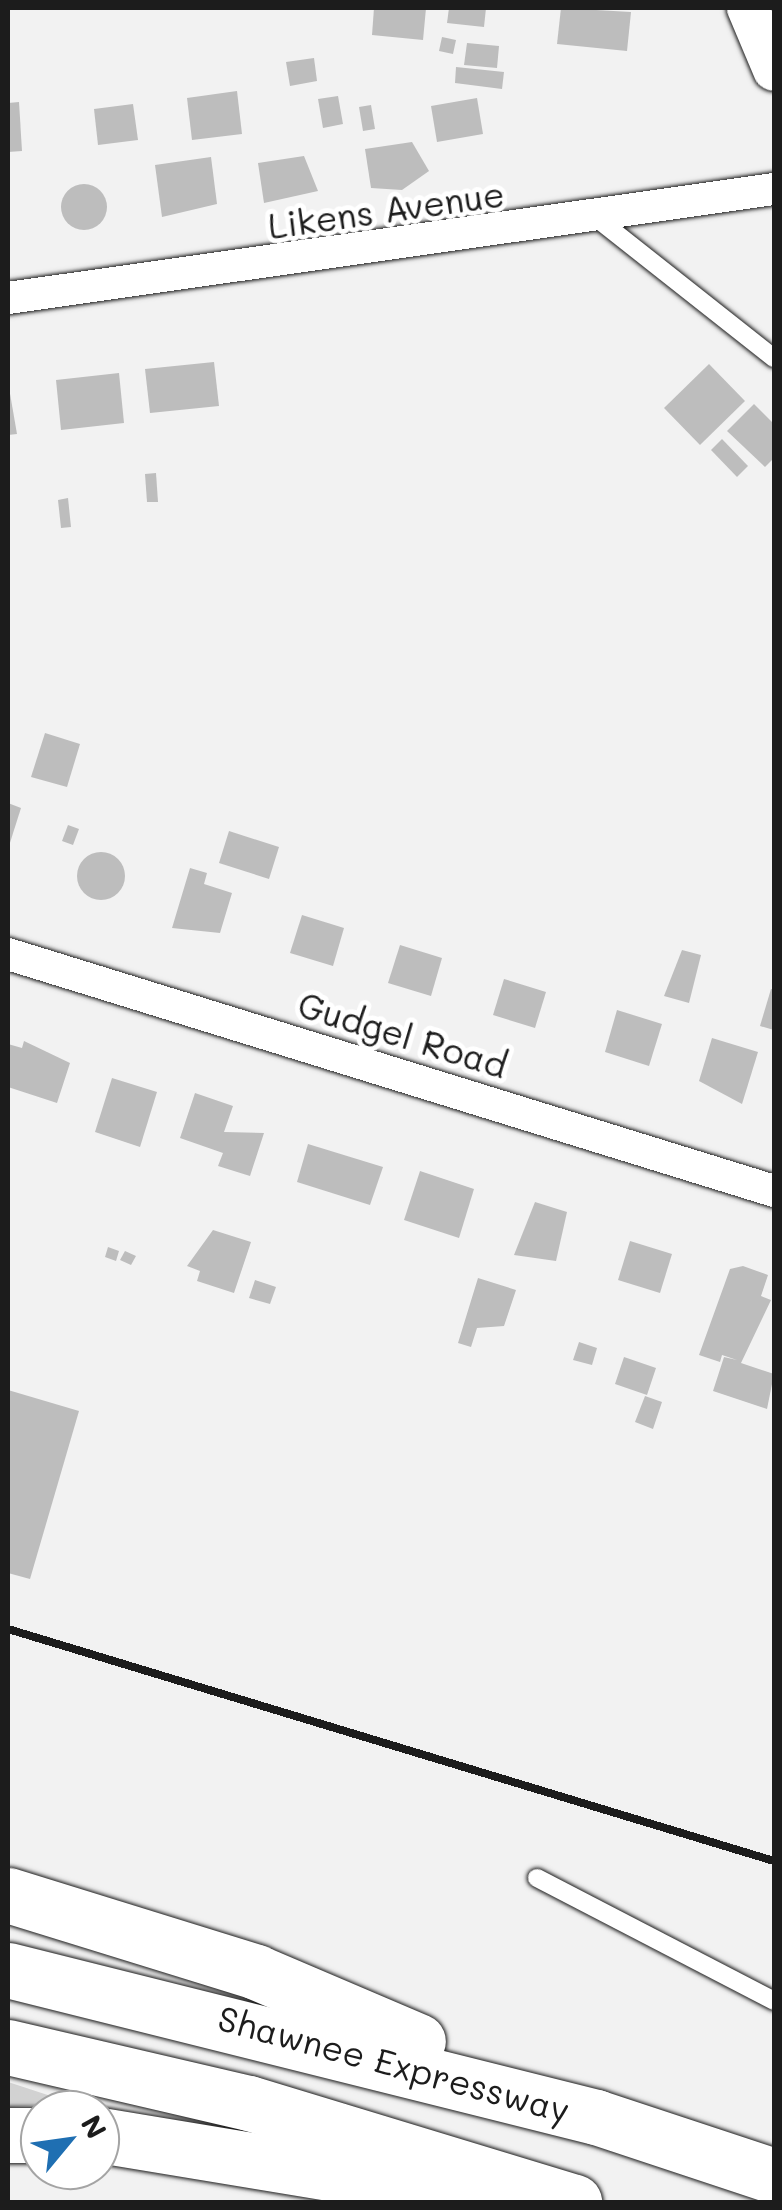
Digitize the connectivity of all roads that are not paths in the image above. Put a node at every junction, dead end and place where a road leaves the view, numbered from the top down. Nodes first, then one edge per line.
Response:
1 (748, 8) edge
2 (774, 70) edge
3 (774, 189) edge
4 (599, 220) junction
5 (8, 298) edge
6 (774, 358) edge
7 (8, 954) edge
8 (774, 1191) edge
9 (537, 1878) dead end
10 (8, 1895) edge
11 (8, 1970) edge
12 (774, 2001) edge
13 (8, 2047) edge
14 (596, 2117) junction
15 (120, 2138) edge
16 (774, 2176) edge
17 (504, 2202) edge
18 (574, 2202) edge

1 - 2 street
3 - 4 street, Likens Avenue
4 - 5 street, Likens Avenue
4 - 6 lane
7 - 8 street, Gudgel Road
9 - 12 lane
10 - 14 highway
11 - 14 highway, Shawnee Expressway
13 - 18 highway
14 - 16 highway, Shawnee Expressway
15 - 17 highway

